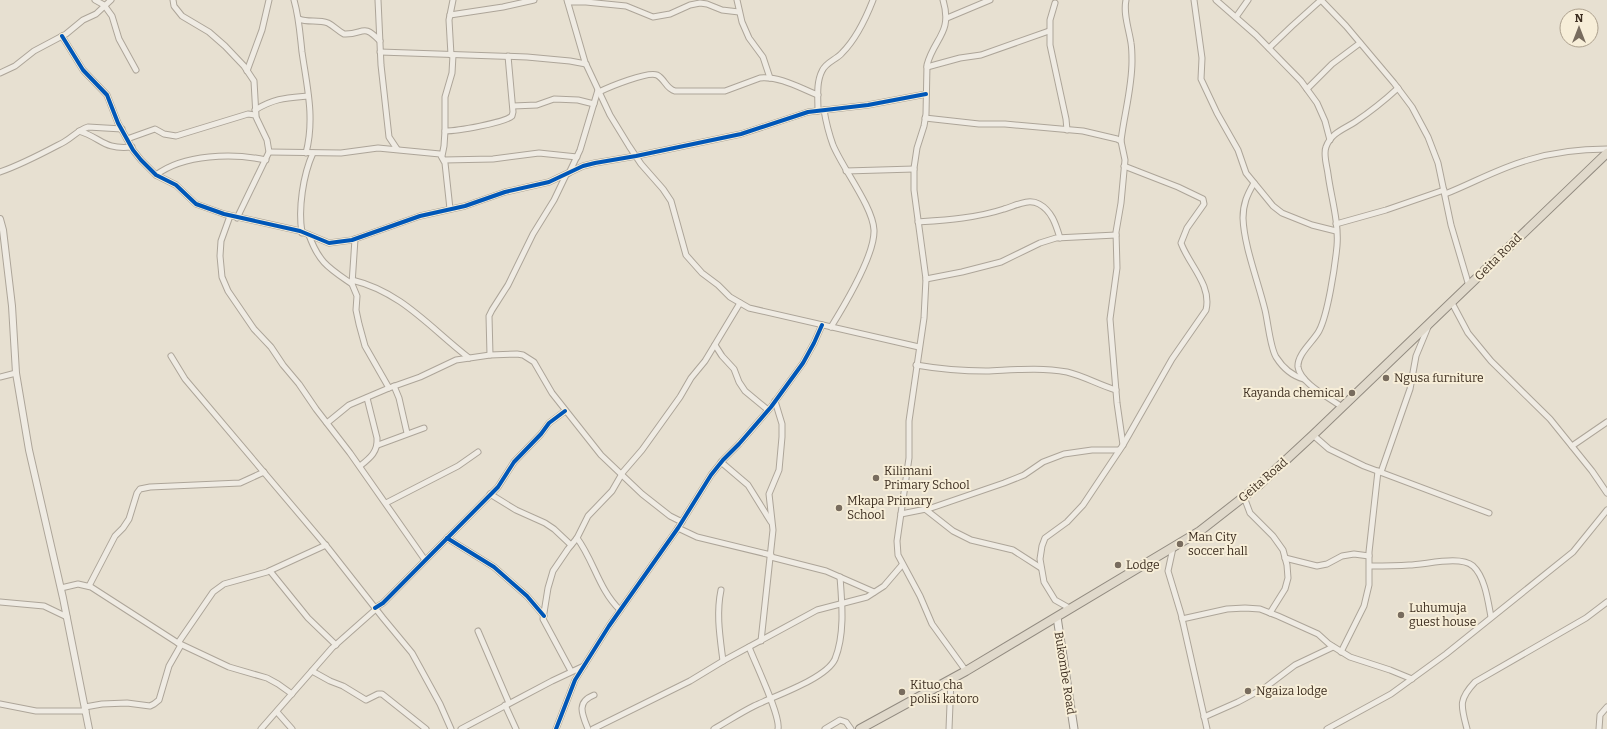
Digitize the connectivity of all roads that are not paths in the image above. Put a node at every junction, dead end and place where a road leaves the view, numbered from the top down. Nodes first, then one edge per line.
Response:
1 (95, 0) edge
2 (111, 0) edge
3 (173, 0) edge
4 (269, 0) edge
5 (294, 0) edge
6 (378, 0) edge
7 (453, 0) edge
8 (534, 0) edge
9 (737, 0) edge
10 (872, 0) edge
11 (943, 0) edge
12 (990, 0) edge
13 (1126, 0) edge
14 (1194, 0) edge
15 (1216, 0) edge
16 (1248, 0) edge
17 (1321, 0) edge
18 (568, 1) edge
19 (1055, 3) dead end
20 (104, 6) junction
21 (739, 12) junction
22 (450, 15) junction
23 (1236, 17) junction
24 (947, 18) junction
25 (298, 19) junction
26 (1049, 31) junction
27 (62, 36) junction
28 (380, 41) junction
29 (1360, 43) junction
30 (1270, 48) junction
31 (380, 52) junction
32 (452, 55) junction
33 (508, 56) junction
34 (586, 64) junction
35 (927, 67) junction
36 (136, 70) dead end
37 (247, 71) junction
38 (0, 73) edge
39 (770, 78) junction
40 (1398, 88) junction
41 (1307, 89) junction
42 (599, 91) junction
43 (926, 94) junction
44 (818, 95) junction
45 (308, 96) junction
46 (594, 104) junction
47 (513, 106) junction
48 (255, 110) junction
49 (821, 110) junction
50 (256, 116) junction
51 (926, 118) junction
52 (122, 129) junction
53 (79, 130) junction
54 (1067, 130) junction
55 (445, 131) junction
56 (128, 139) junction
57 (1330, 140) junction
58 (1121, 141) junction
59 (132, 147) junction
60 (397, 149) junction
61 (1607, 149) edge
62 (269, 152) junction
63 (306, 153) junction
64 (313, 153) junction
65 (1607, 153) edge
66 (636, 156) junction
67 (577, 157) junction
68 (443, 158) junction
69 (266, 160) junction
70 (1124, 166) junction
71 (914, 169) junction
72 (846, 171) junction
73 (0, 172) edge
74 (156, 174) junction
75 (568, 174) junction
76 (1254, 183) junction
77 (1445, 192) junction
78 (450, 209) junction
79 (230, 216) junction
80 (237, 218) junction
81 (0, 219) edge
82 (918, 222) junction
83 (1336, 224) junction
84 (1336, 231) junction
85 (302, 233) junction
86 (309, 235) junction
87 (1116, 235) junction
88 (1060, 238) junction
89 (355, 239) junction
90 (926, 279) junction
91 (352, 282) junction
92 (1469, 286) junction
93 (740, 303) junction
94 (1452, 303) junction
95 (1429, 324) junction
96 (822, 326) junction
97 (831, 327) junction
98 (716, 345) junction
99 (919, 347) junction
100 (490, 355) junction
101 (171, 356) dead end
102 (469, 358) junction
103 (916, 365) junction
104 (16, 373) junction
105 (0, 377) edge
106 (1304, 379) junction
107 (391, 387) junction
108 (1116, 390) junction
109 (367, 398) junction
110 (775, 401) junction
111 (1342, 407) junction
112 (768, 410) junction
113 (565, 411) junction
114 (1607, 422) edge
115 (327, 423) junction
116 (424, 428) dead end
117 (407, 433) junction
118 (1313, 435) junction
119 (378, 445) junction
120 (1572, 446) junction
121 (1121, 448) junction
122 (478, 452) dead end
123 (721, 462) junction
124 (360, 466) junction
125 (264, 472) junction
126 (1379, 472) junction
127 (621, 476) junction
128 (1607, 493) edge
129 (490, 494) junction
130 (1244, 497) junction
131 (386, 503) junction
132 (925, 509) junction
133 (1607, 510) edge
134 (1489, 513) dead end
135 (901, 514) junction
136 (682, 522) junction
137 (773, 524) junction
138 (678, 528) junction
139 (447, 538) junction
140 (577, 538) junction
141 (326, 545) junction
142 (571, 545) junction
143 (1172, 548) junction
144 (771, 556) junction
145 (1370, 556) junction
146 (1285, 558) junction
147 (425, 560) junction
148 (902, 564) junction
149 (1370, 566) junction
150 (1041, 568) junction
151 (270, 571) junction
152 (840, 577) junction
153 (88, 586) junction
154 (61, 588) junction
155 (721, 590) dead end
156 (874, 592) junction
157 (0, 602) edge
158 (1607, 602) edge
159 (842, 603) junction
160 (375, 609) junction
161 (1071, 609) junction
162 (620, 610) junction
163 (1270, 613) junction
164 (544, 616) junction
165 (67, 617) junction
166 (1057, 617) junction
167 (1491, 617) junction
168 (1182, 619) junction
169 (478, 630) dead end
170 (761, 641) junction
171 (179, 644) junction
172 (336, 645) junction
173 (749, 647) junction
174 (1333, 647) junction
175 (1341, 652) junction
176 (723, 661) junction
177 (584, 666) junction
178 (312, 671) junction
179 (571, 671) junction
180 (966, 671) junction
181 (1412, 679) junction
182 (951, 680) junction
183 (292, 694) junction
184 (594, 695) dead end
185 (770, 698) junction
186 (0, 704) edge
187 (507, 704) junction
188 (1607, 707) edge
189 (85, 709) junction
190 (277, 712) junction
191 (1204, 717) junction
192 (89, 729) edge
193 (261, 729) edge
194 (292, 729) edge
195 (426, 729) edge
196 (451, 729) edge
197 (462, 729) edge
198 (516, 729) edge
199 (556, 729) edge
200 (588, 729) edge
201 (593, 729) edge
202 (714, 729) edge
203 (778, 729) edge
204 (825, 729) edge
205 (851, 729) edge
206 (860, 729) edge
207 (949, 729) edge
208 (1074, 729) edge
209 (1207, 729) edge
210 (1327, 729) edge
211 (1467, 729) edge
212 (1599, 729) edge

1 - 20 street
2 - 20 street
3 - 37 street
4 - 37 street
5 - 25 street
6 - 28 street
7 - 22 street
8 - 22 street
9 - 21 street
10 - 44 street
11 - 24 street
12 - 24 street
13 - 58 street
14 - 76 street
15 - 23 street
16 - 23 street
17 - 29 street
17 - 30 street
18 - 21 street
18 - 34 street
19 - 26 street
20 - 27 street
20 - 36 street
21 - 39 street
22 - 32 street
23 - 30 street
24 - 35 street
25 - 28 street
25 - 45 street
26 - 35 street
26 - 54 street
27 - 38 street
27 - 52 street
28 - 31 street
29 - 40 street
29 - 41 street
30 - 41 street
31 - 32 street
31 - 60 street
32 - 33 street
32 - 55 street
33 - 34 street
33 - 47 street
34 - 42 street
35 - 43 street
37 - 48 street
39 - 42 street
39 - 44 street
40 - 57 street
40 - 77 street
41 - 57 street
42 - 46 street
42 - 66 street
43 - 49 street
43 - 51 street
44 - 49 street
45 - 48 street
45 - 63 street
46 - 47 street
46 - 67 street
47 - 55 street
48 - 50 street
49 - 66 street
49 - 72 street
50 - 56 street
50 - 62 street
51 - 54 street
51 - 71 street
52 - 53 street
52 - 56 street
53 - 59 street
53 - 73 street
54 - 58 street
55 - 68 street
56 - 59 street
57 - 83 street
58 - 70 street
59 - 74 street
60 - 64 street
60 - 68 street
61 - 77 street
62 - 63 street
62 - 69 street
63 - 64 street
64 - 85 street
65 - 92 highway, Geita Road
66 - 75 street
66 - 93 street
67 - 68 street
67 - 75 street
68 - 78 street
69 - 74 street
69 - 80 street
70 - 87 street
70 - 121 street
71 - 72 street
71 - 82 street
72 - 97 street
74 - 79 street
75 - 78 street
75 - 100 street
76 - 84 street
76 - 106 street
77 - 83 street
77 - 92 street
78 - 89 street
79 - 80 street
79 - 115 street
80 - 85 street
81 - 104 street
82 - 88 street
82 - 90 street
83 - 84 street
84 - 106 street
85 - 86 street
86 - 89 street
86 - 91 street
87 - 88 street
87 - 108 street
88 - 90 street
89 - 91 street
90 - 99 street
91 - 102 street
91 - 107 street
92 - 94 highway, Geita Road
93 - 96 street
93 - 98 street
94 - 95 highway, Geita Road
94 - 120 street
95 - 111 highway, Geita Road
95 - 126 street
96 - 97 street
96 - 110 street
97 - 99 street
98 - 112 street
98 - 127 street
99 - 103 street
100 - 102 street
100 - 113 street
101 - 125 street
102 - 107 street
103 - 108 street
103 - 135 street
104 - 105 street
104 - 154 street
106 - 111 street
107 - 109 street
107 - 117 street
108 - 121 street
109 - 115 street
109 - 119 street
110 - 112 street
110 - 137 street
111 - 118 highway, Geita Road
112 - 123 street
113 - 127 street
113 - 129 street
114 - 120 street
115 - 124 street
116 - 117 street
117 - 119 street
118 - 126 street
118 - 130 highway, Geita Road
119 - 124 street
120 - 128 street
121 - 132 street
121 - 150 street
122 - 131 street
123 - 136 street
123 - 137 street
124 - 131 street
125 - 141 street
125 - 153 street
126 - 134 street
126 - 145 street
127 - 136 street
127 - 140 street
129 - 139 street
129 - 142 street
130 - 143 highway, Geita Road
130 - 146 street
131 - 147 street
132 - 135 street
132 - 150 street
133 - 167 street
135 - 148 street
136 - 138 street
137 - 144 street
138 - 144 street
138 - 162 street
139 - 147 street
139 - 164 street
140 - 142 street
140 - 162 street
141 - 151 street
141 - 160 street
142 - 164 street
143 - 161 highway, Geita Road
143 - 168 street
144 - 152 street
144 - 170 street
145 - 146 street
145 - 149 street
146 - 163 street
147 - 160 street
148 - 156 street
148 - 180 street
149 - 167 street
149 - 175 street
150 - 161 street
151 - 171 street
151 - 172 street
152 - 156 street
152 - 159 street
153 - 154 street
153 - 171 street
154 - 165 street
155 - 176 street
156 - 159 street
157 - 165 street
158 - 211 street
159 - 170 street
159 - 185 street
160 - 172 street
160 - 196 street
161 - 166 highway, Geita Road
162 - 177 street
163 - 168 street
163 - 174 street
164 - 179 street
165 - 189 street
166 - 180 highway, Geita Road
166 - 208 main road, Bukombe Road
167 - 181 street
168 - 191 street
169 - 187 street
170 - 173 street
171 - 183 street
171 - 189 street
172 - 178 street
173 - 176 street
173 - 185 street
174 - 175 street
174 - 191 street
175 - 181 street
176 - 201 street
177 - 179 street
177 - 199 street
178 - 183 street
178 - 195 street
179 - 187 street
180 - 182 highway, Geita Road
181 - 210 street
182 - 206 highway, Geita Road
182 - 207 street
183 - 190 street
184 - 200 street
185 - 202 street
185 - 203 street
186 - 189 street
187 - 197 street
187 - 198 street
188 - 212 street
189 - 192 street
190 - 193 street
190 - 194 street
191 - 209 street
204 - 205 street

